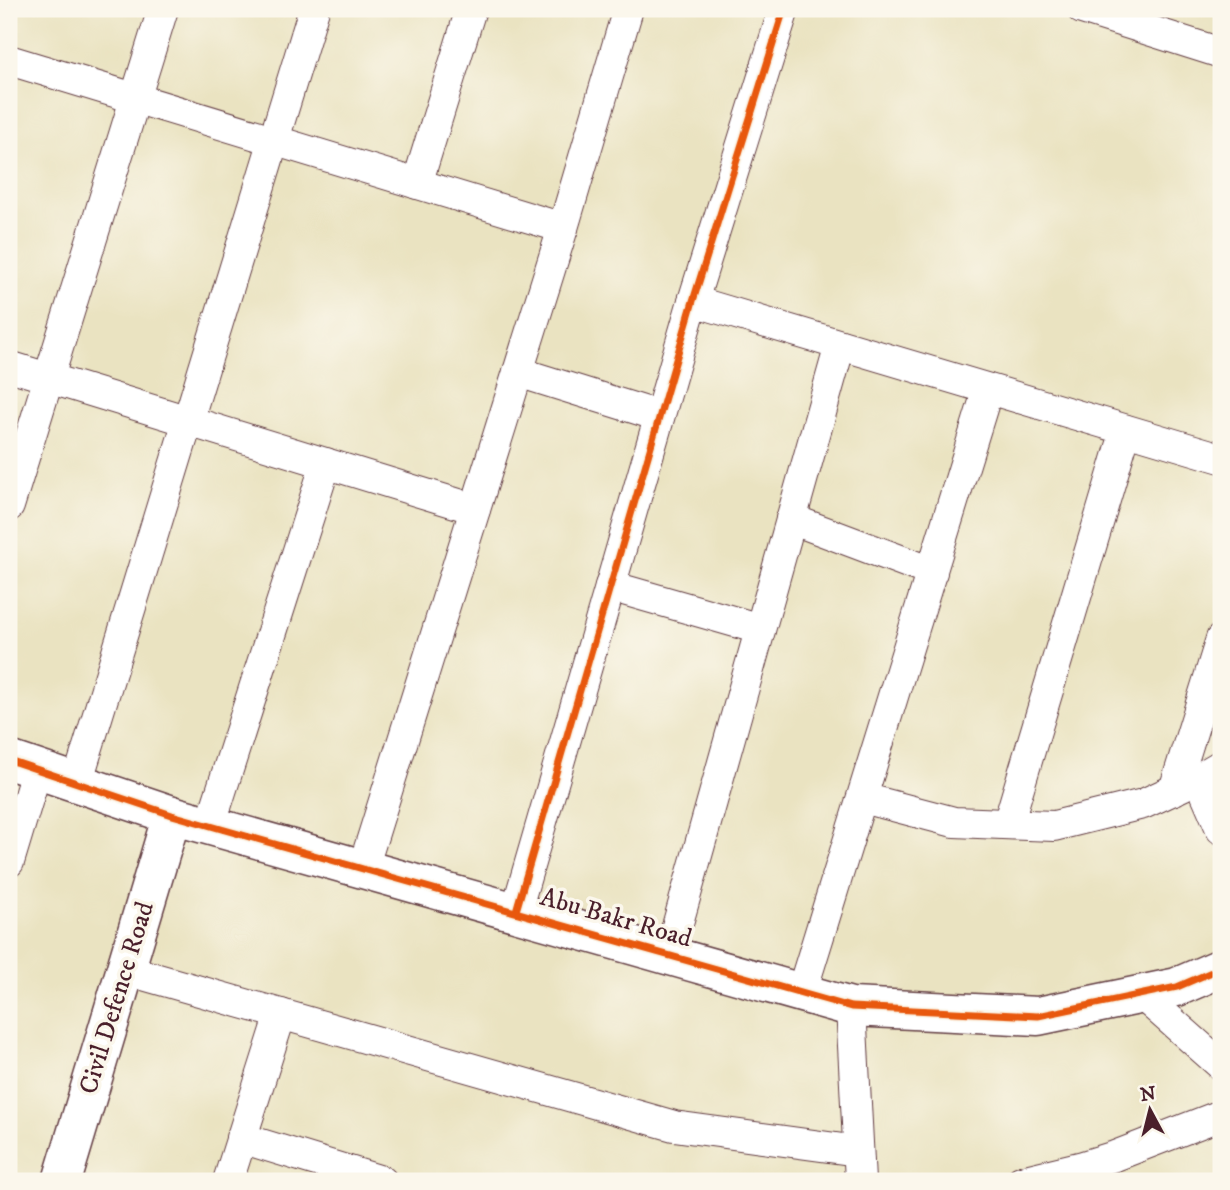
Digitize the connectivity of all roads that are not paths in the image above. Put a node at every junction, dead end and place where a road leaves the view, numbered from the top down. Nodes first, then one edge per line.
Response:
1 (163, 9) edge
2 (314, 9) edge
3 (471, 9) edge
4 (628, 9) edge
5 (784, 9) edge
6 (1094, 11) edge
7 (1221, 53) edge
8 (9, 60) edge
9 (135, 99) junction
10 (273, 140) junction
11 (417, 184) junction
12 (563, 228) junction
13 (693, 301) junction
14 (840, 345) junction
15 (9, 366) edge
16 (517, 372) junction
17 (48, 378) junction
18 (988, 389) junction
19 (659, 416) junction
20 (187, 420) junction
21 (1126, 430) junction
22 (1221, 458) edge
23 (326, 463) junction
24 (9, 506) edge
25 (475, 509) junction
26 (791, 519) junction
27 (932, 572) junction
28 (610, 586) junction
29 (760, 629) junction
30 (1221, 639) edge
31 (23, 764) edge
32 (1198, 778) edge
33 (77, 783) junction
34 (863, 797) junction
35 (172, 815) junction
36 (1008, 824) junction
37 (210, 826) junction
38 (1221, 829) edge
39 (9, 862) edge
40 (363, 868) junction
41 (516, 911) junction
42 (669, 955) junction
43 (1221, 968) edge
44 (126, 970) junction
45 (801, 994) junction
46 (1142, 995) junction
47 (851, 1007) junction
48 (281, 1014) junction
49 (1221, 1065) edge
50 (1221, 1115) edge
51 (241, 1138) junction
52 (858, 1151) junction
53 (62, 1181) edge
54 (228, 1181) edge
55 (382, 1181) edge
56 (860, 1181) edge
57 (1021, 1181) edge

1 - 9 street
2 - 10 street
3 - 11 street
4 - 12 street
5 - 13 street
6 - 7 street
8 - 9 street
9 - 10 street
9 - 17 street
10 - 11 street
10 - 20 street
11 - 12 street
12 - 16 street
13 - 14 street
13 - 19 street
14 - 18 street
14 - 26 street
15 - 17 street
16 - 19 street
16 - 25 street
17 - 20 street
17 - 24 street
18 - 21 street
18 - 27 street
19 - 28 street
20 - 23 street
20 - 33 street
21 - 22 street
21 - 36 street
23 - 25 street
23 - 37 street
25 - 40 street
26 - 27 street
26 - 29 street
27 - 34 street
28 - 29 street
28 - 41 street
29 - 42 street
30 - 32 street
31 - 33 street, Abu Bakr Road
31 - 39 street
32 - 36 street
32 - 38 street
33 - 35 street, Abu Bakr Road
34 - 36 street
34 - 45 street
35 - 37 street, Abu Bakr Road
35 - 44 street, Civil Defence Road
37 - 40 street, Abu Bakr Road
40 - 41 street, Abu Bakr Road
41 - 42 street, Abu Bakr Road
42 - 45 street, Abu Bakr Road
43 - 46 street, Abu Bakr Road
44 - 48 street
44 - 53 street, Civil Defence Road
45 - 47 street, Abu Bakr Road
46 - 47 street, Abu Bakr Road
46 - 49 street
47 - 52 street
48 - 51 street
48 - 52 street
50 - 57 street
51 - 54 street
51 - 55 street
52 - 56 street

